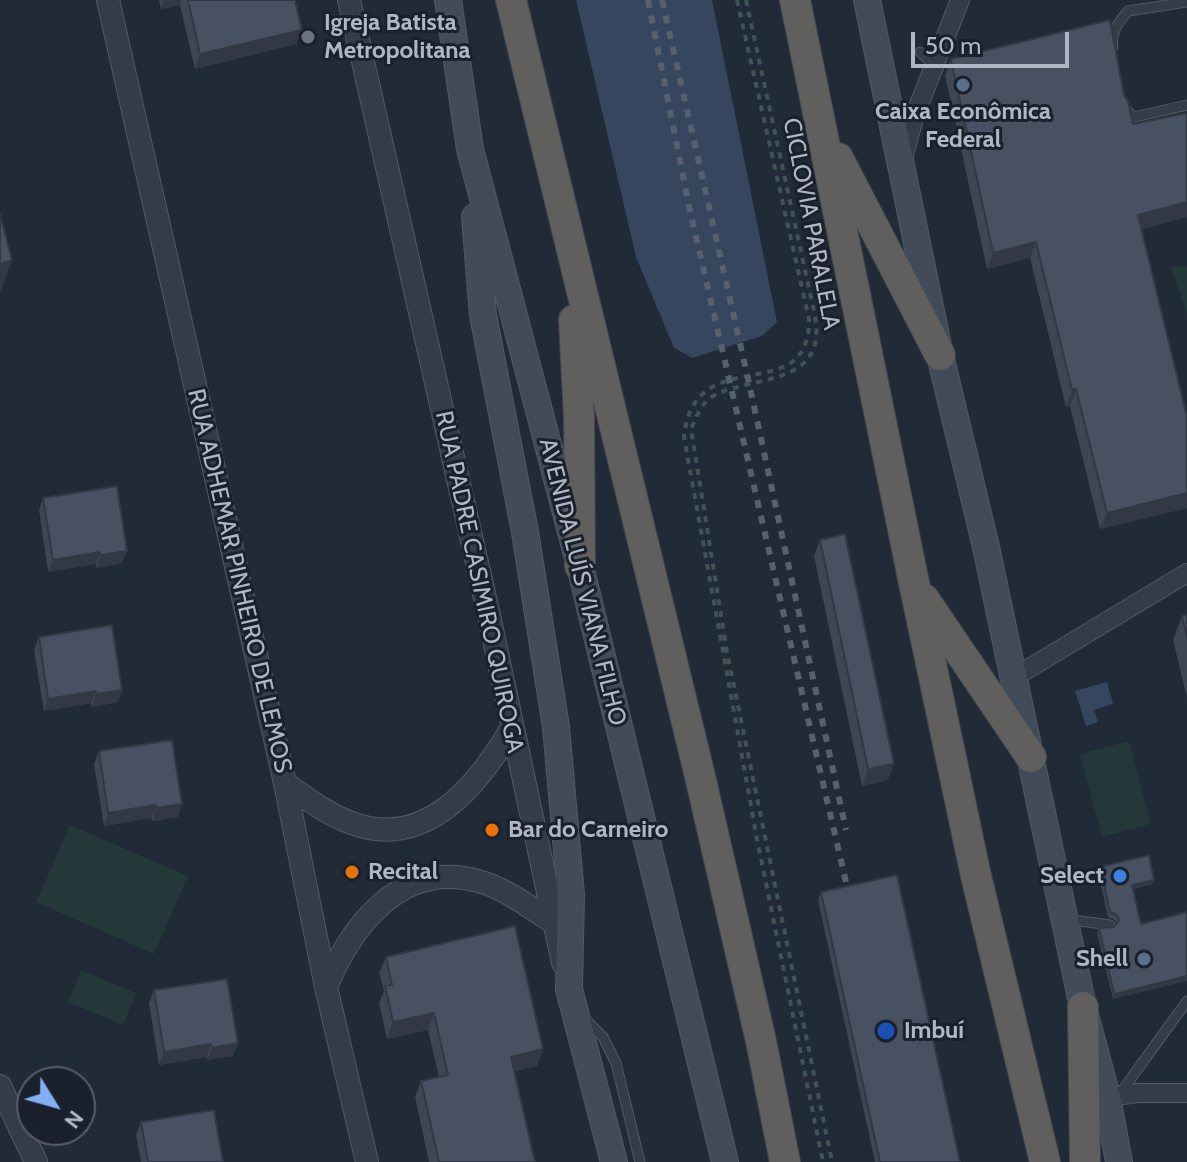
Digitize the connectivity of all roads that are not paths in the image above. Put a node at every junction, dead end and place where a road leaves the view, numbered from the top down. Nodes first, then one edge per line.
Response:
1 (108, 0) edge
2 (349, 0) edge
3 (448, 0) edge
4 (511, 0) edge
5 (795, 0) edge
6 (867, 0) edge
7 (960, 0) edge
8 (1187, 2) edge
9 (1127, 5) edge
10 (920, 52) dead end
11 (1114, 55) edge
12 (935, 66) junction
13 (1122, 96) edge
14 (1187, 105) edge
15 (823, 128) junction
16 (470, 149) junction
17 (901, 168) junction
18 (571, 254) junction
19 (940, 355) junction
20 (580, 566) junction
21 (1187, 573) edge
22 (914, 583) junction
23 (1013, 678) junction
24 (511, 729) junction
25 (1031, 757) junction
26 (285, 783) junction
27 (1064, 919) junction
28 (554, 923) junction
29 (1110, 925) edge
30 (326, 987) junction
31 (572, 999) junction
32 (1187, 1001) edge
33 (1083, 1007) junction
34 (0, 1086) edge
35 (1187, 1093) edge
36 (1113, 1096) junction
37 (36, 1162) edge
38 (367, 1162) edge
39 (614, 1162) edge
40 (640, 1162) edge
41 (725, 1162) edge
42 (785, 1162) edge
43 (1045, 1162) edge
44 (1085, 1162) edge
45 (1119, 1162) edge

1 - 26 street, RUA ADHEMAR PINHEIRO DE LEMOS
2 - 24 street, RUA PADRE CASIMIRO QUIROGA
3 - 16 main road, AVENIDA LUÍS VIANA FILHO
4 - 18 highway
5 - 15 highway
6 - 17 main road
7 - 12 street
8 - 9 lane
9 - 11 lane
10 - 12 lane
12 - 17 street
13 - 14 lane
15 - 19 highway
15 - 22 highway
16 - 20 main road, AVENIDA LUÍS VIANA FILHO
16 - 31 main road
17 - 19 main road
18 - 20 highway
18 - 42 highway
19 - 23 main road
20 - 41 main road, AVENIDA LUÍS VIANA FILHO
21 - 23 street
22 - 25 highway
22 - 43 highway
23 - 25 main road
24 - 26 street
24 - 28 street, RUA PADRE CASIMIRO QUIROGA
25 - 27 main road
26 - 30 street, RUA ADHEMAR PINHEIRO DE LEMOS
27 - 29 lane
27 - 33 main road
28 - 30 street
28 - 31 street, RUA PADRE CASIMIRO QUIROGA
30 - 38 street, RUA ADHEMAR PINHEIRO DE LEMOS
31 - 39 main road, RUA PADRE CASIMIRO QUIROGA
31 - 40 lane
32 - 36 lane
33 - 36 main road
33 - 44 highway
34 - 37 street
35 - 36 street
36 - 45 main road

